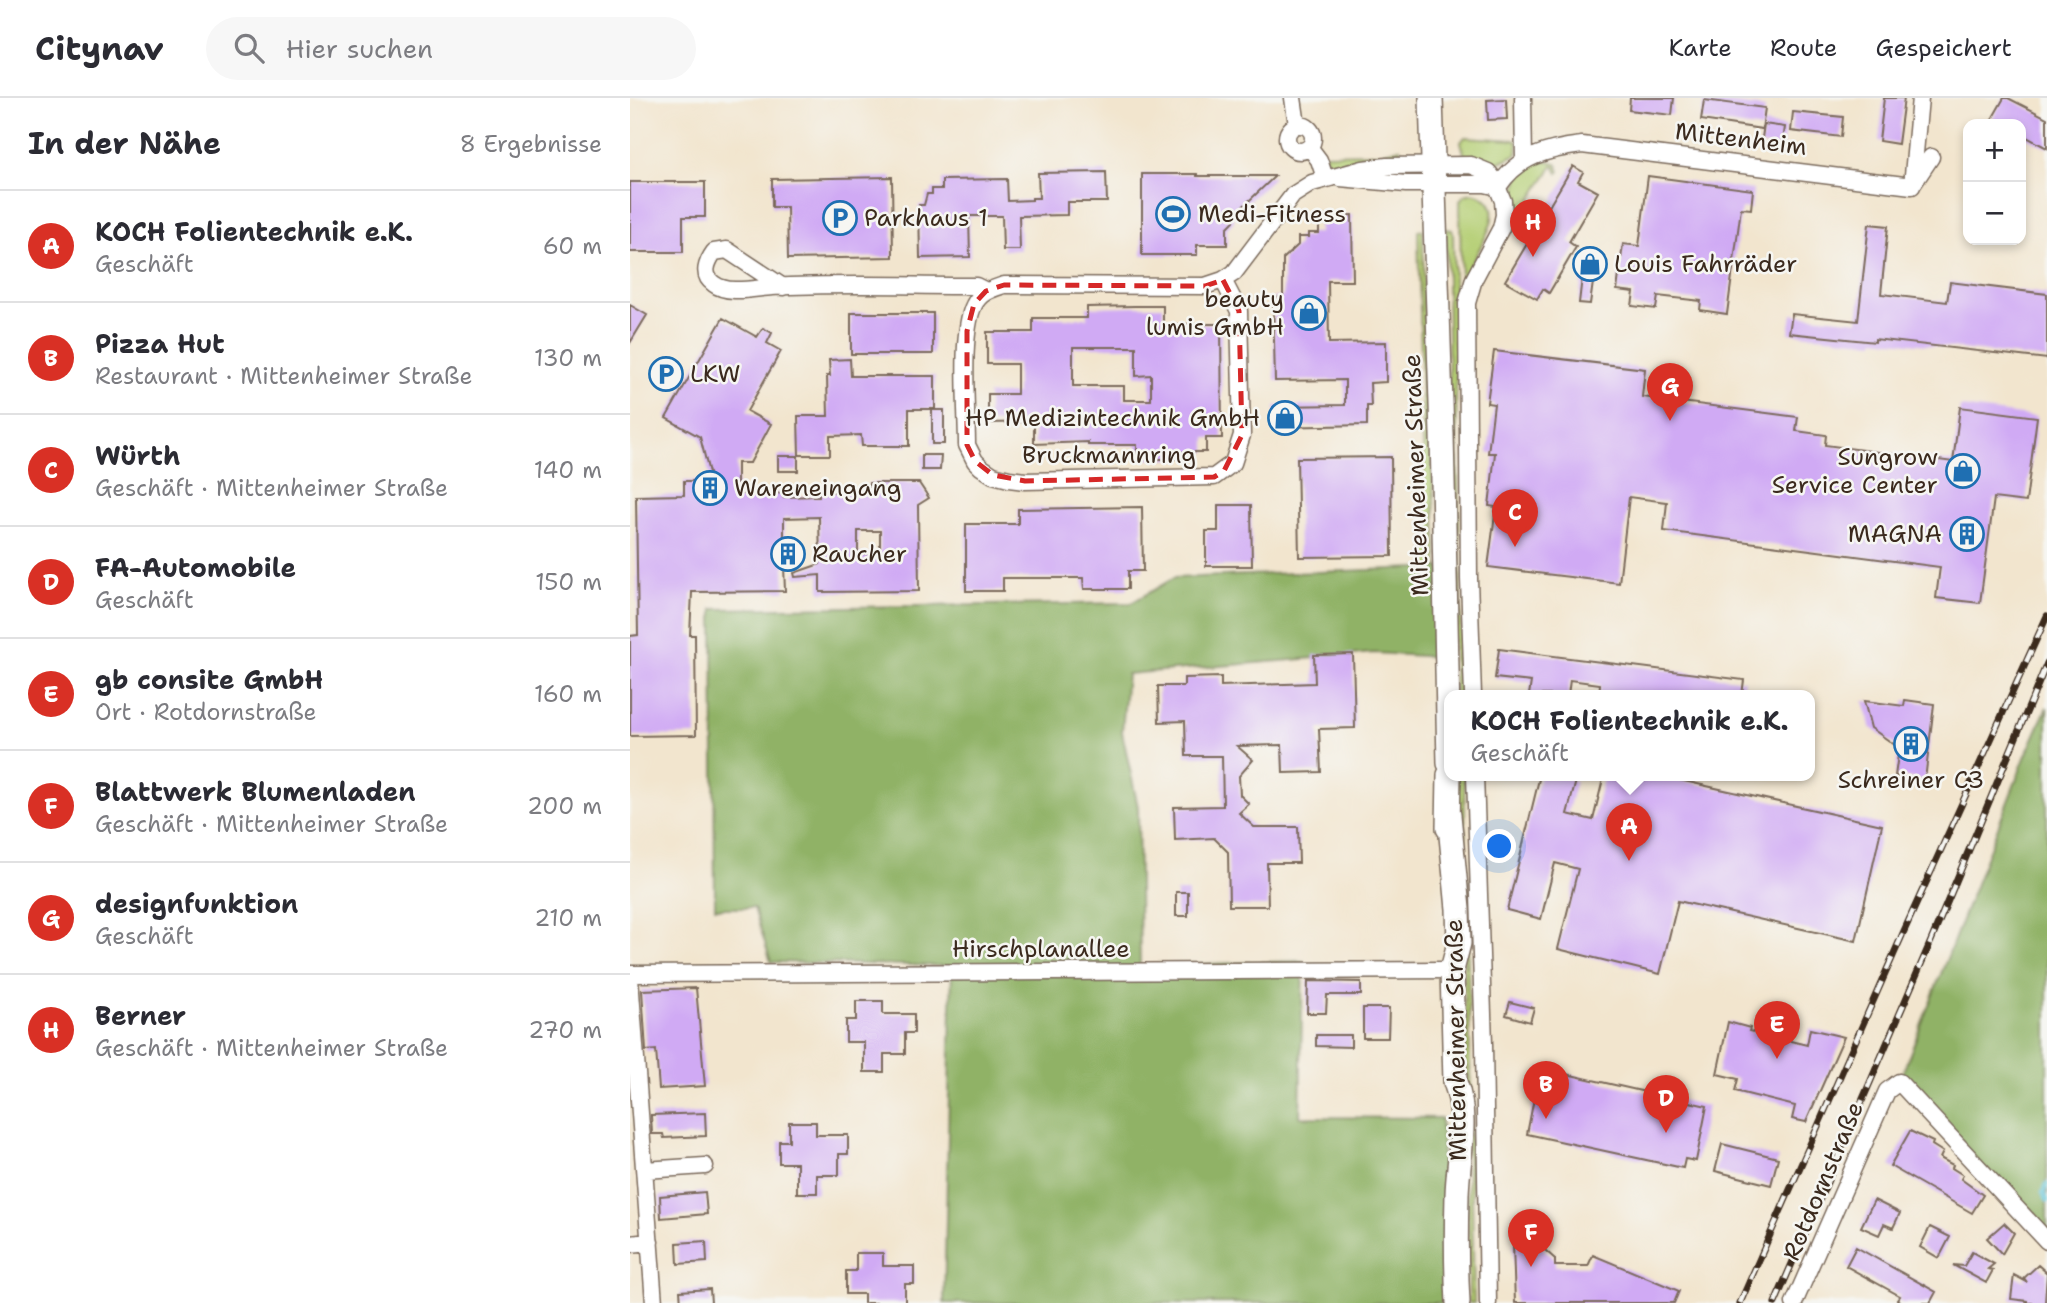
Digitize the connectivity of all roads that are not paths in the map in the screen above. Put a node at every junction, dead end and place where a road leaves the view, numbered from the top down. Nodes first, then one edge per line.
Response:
1 (1293, 98) edge
2 (1431, 98) edge
3 (1523, 98) edge
4 (1920, 98) edge
5 (1931, 157) dead end
6 (1524, 160) junction
7 (1433, 174) junction
8 (1328, 178) junction
9 (1912, 186) junction
10 (1498, 187) junction
11 (1223, 280) junction
12 (783, 286) dead end
13 (986, 290) junction
14 (1447, 690) edge
15 (1473, 690) edge
16 (1449, 781) edge
17 (1475, 781) edge
18 (1452, 970) junction
19 (630, 976) edge
20 (633, 1049) edge
21 (635, 1101) edge
22 (705, 1166) dead end
23 (640, 1173) edge
24 (2047, 1241) edge
25 (650, 1242) junction
26 (630, 1244) edge
27 (654, 1303) edge
28 (1458, 1303) edge
29 (1488, 1303) edge
30 (1794, 1303) edge

1 - 8 street
2 - 7 main road
3 - 6 street
4 - 9 street
5 - 9 street
6 - 9 street, Mittenheim
6 - 10 street, Mittenheim
7 - 8 street
7 - 10 street
7 - 14 main road, Mittenheimer Straße
8 - 11 street
10 - 15 street, Mittenheimer Straße
11 - 13 street
11 - 13 street, Bruckmannring
12 - 13 street
16 - 18 main road, Mittenheimer Straße
17 - 29 street, Mittenheimer Straße
18 - 19 street, Hirschplanallee
18 - 28 main road, Mittenheimer Straße
19 - 20 street
20 - 21 street
21 - 23 street
22 - 23 street
23 - 25 street
24 - 30 street, Rotdornstraße
25 - 26 street
25 - 27 street

